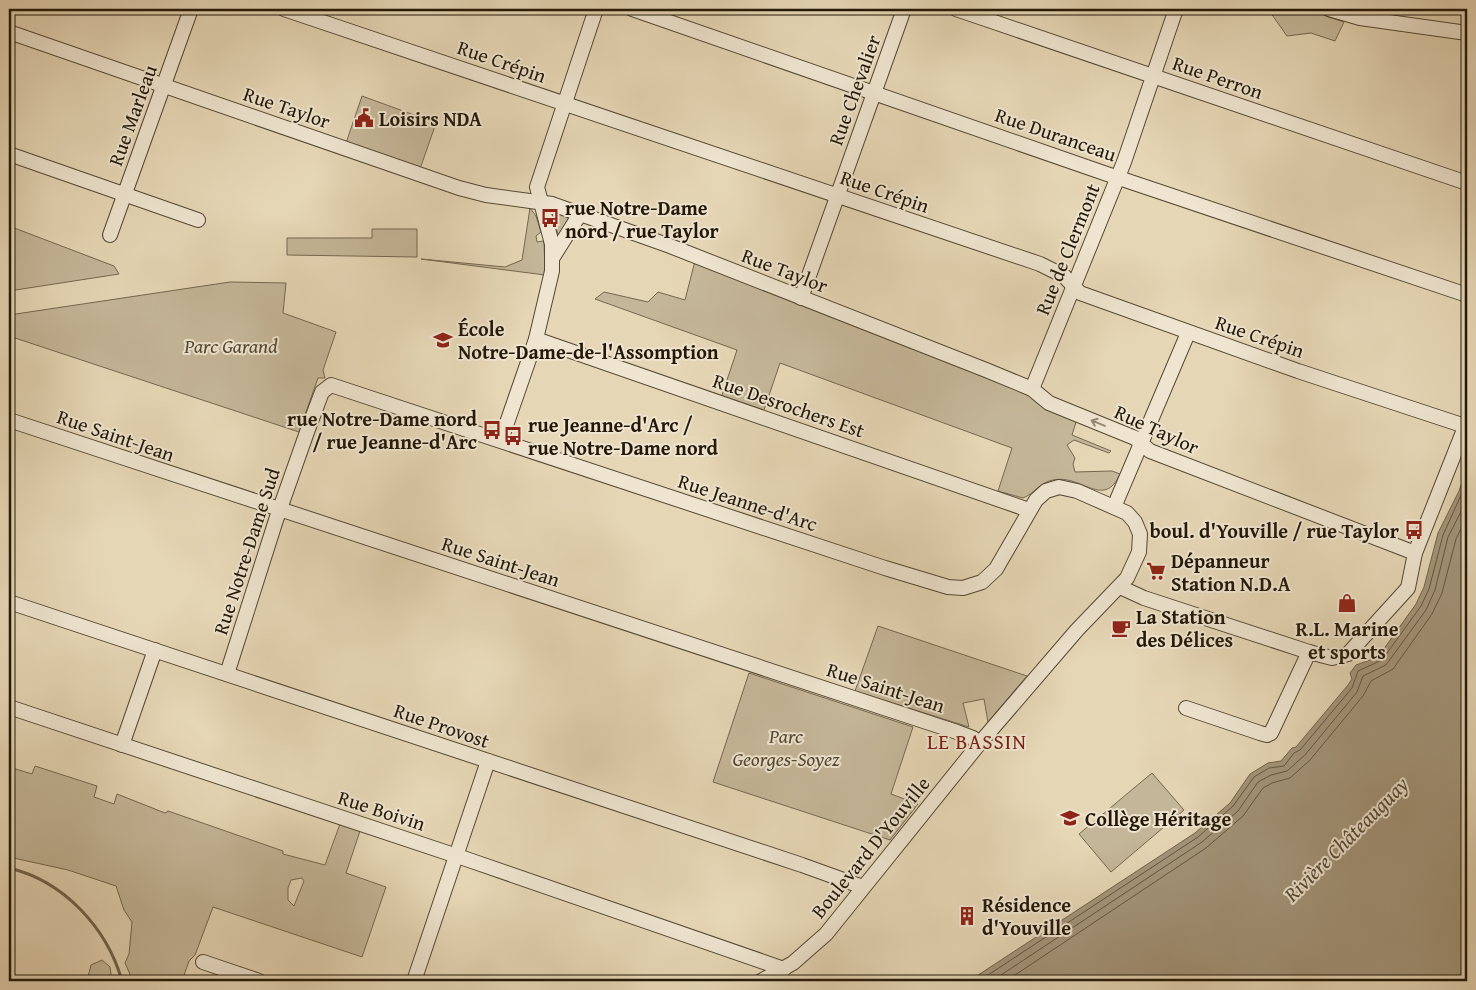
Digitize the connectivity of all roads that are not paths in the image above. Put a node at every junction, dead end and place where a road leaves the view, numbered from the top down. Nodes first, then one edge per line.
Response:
1 (191, 9) edge
2 (284, 9) edge
3 (596, 9) edge
4 (632, 9) edge
5 (904, 9) edge
6 (956, 9) edge
7 (1176, 9) edge
8 (1329, 9) edge
9 (9, 32) edge
10 (1467, 33) edge
11 (1154, 75) junction
12 (164, 86) junction
13 (874, 93) junction
14 (564, 103) junction
15 (9, 154) edge
16 (1117, 176) junction
17 (1467, 182) edge
18 (125, 194) junction
19 (837, 196) junction
20 (540, 202) junction
21 (580, 214) junction
22 (198, 220) dead end
23 (110, 235) dead end
24 (553, 257) junction
25 (1074, 286) junction
26 (1467, 295) edge
27 (801, 298) junction
28 (1188, 332) junction
29 (536, 339) junction
30 (328, 386) joint
31 (1032, 389) junction
32 (9, 420) edge
33 (1466, 424) edge
34 (501, 440) junction
35 (1141, 445) junction
36 (1114, 507) junction
37 (280, 510) junction
38 (1029, 510) junction
39 (1415, 553) junction
40 (1120, 587) junction
41 (9, 602) edge
42 (155, 650) junction
43 (1309, 652) junction
44 (227, 674) junction
45 (9, 708) edge
46 (1186, 708) dead end
47 (979, 744) junction
48 (122, 745) junction
49 (488, 761) junction
50 (456, 856) junction
51 (863, 887) junction
52 (742, 953) junction
53 (203, 962) dead end
54 (784, 969) junction
55 (260, 981) edge
56 (414, 981) edge
57 (755, 981) edge
58 (761, 981) edge

1 - 12 street, Rue Marleau
2 - 14 street, Rue Crépin
3 - 14 street
4 - 13 street, Rue Duranceau
5 - 13 street, Rue Chevalier
6 - 11 street, Rue Perron
7 - 11 street, Rue de Clermont
8 - 10 street
9 - 12 street, Rue Taylor
11 - 16 street, Rue de Clermont
11 - 17 street, Rue Perron
12 - 18 street, Rue Marleau
12 - 20 street, Rue Taylor
13 - 16 street, Rue Duranceau
13 - 19 street, Rue Chevalier
14 - 19 street, Rue Crépin
14 - 20 street
15 - 18 street
16 - 25 street, Rue de Clermont
16 - 26 street, Rue Duranceau
18 - 22 street
18 - 23 street, Rue Marleau
19 - 25 street, Rue Crépin
19 - 27 street, Rue Chevalier
20 - 21 street, Rue Taylor
20 - 24 street
21 - 24 street
21 - 27 street, Rue Taylor
24 - 29 street
25 - 28 street, Rue Crépin
25 - 31 street, Rue de Clermont
27 - 31 street, Rue Taylor
28 - 33 street, Rue Crépin
28 - 35 street
29 - 34 street
29 - 38 street, Rue Desrochers Est
30 - 34 street, Rue Jeanne-d'Arc
30 - 37 street, Rue Notre-Dame Sud
35 -> 31 street, Rue Taylor
32 - 37 street, Rue Saint-Jean
33 - 39 street
34 - 38 street, Rue Jeanne-d'Arc
35 - 36 street
35 - 39 street, Rue Taylor
36 - 38 street, Rue Jeanne-d'Arc
36 - 40 street, Rue Jeanne-d'Arc
37 - 44 street, Rue Notre-Dame Sud
37 - 47 street, Rue Saint-Jean
39 - 43 street
40 - 43 street
40 - 47 street, Boulevard D'Youville
41 - 42 street, Rue Provost
42 - 44 street, Rue Provost
42 - 48 street
43 - 46 street
44 - 49 street, Rue Provost
45 - 48 street, Rue Boivin
47 - 51 street, Boulevard D'Youville
48 - 50 street, Rue Boivin
49 - 50 street
49 - 51 street, Rue Provost
50 - 52 street, Rue Boivin
50 - 56 street
51 - 54 street, Boulevard D'Youville
52 - 54 street, Rue Boivin
52 - 57 street
53 - 55 street
54 - 58 street, Boulevard D'Youville

